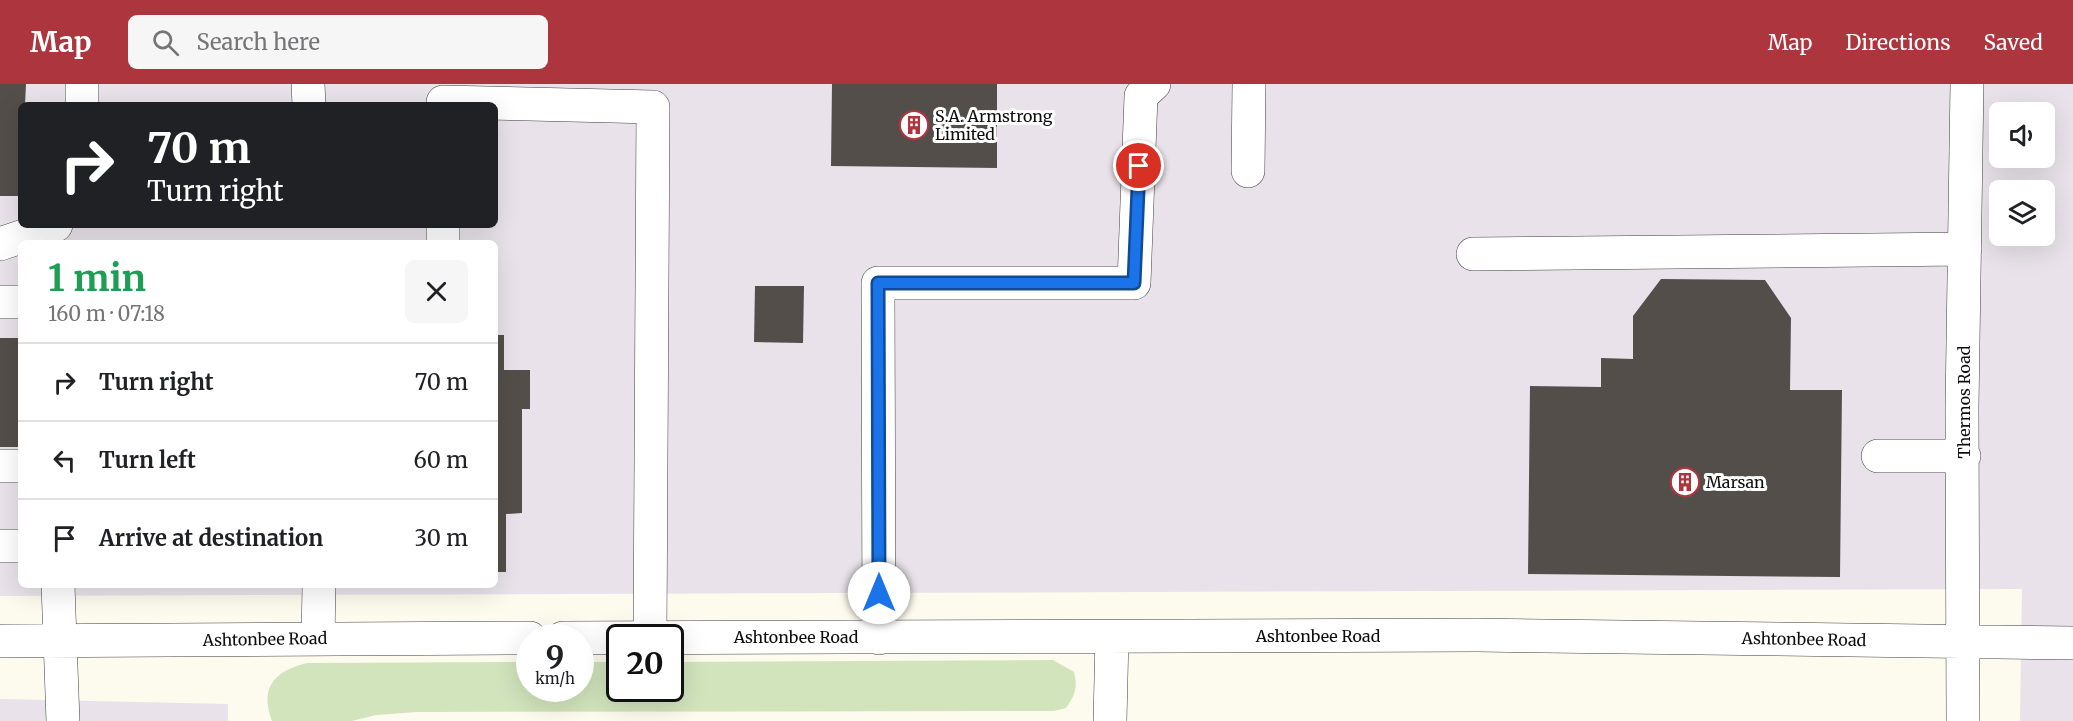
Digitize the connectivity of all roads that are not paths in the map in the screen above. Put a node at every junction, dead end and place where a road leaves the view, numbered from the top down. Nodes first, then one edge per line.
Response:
1 (82, 84) edge
2 (308, 84) edge
3 (1154, 84) edge
4 (1249, 84) edge
5 (1967, 84) edge
6 (82, 102) edge
7 (309, 102) edge
8 (498, 103) edge
9 (1248, 171) dead end
10 (47, 228) edge
11 (0, 244) edge
12 (1965, 249) junction
13 (1473, 254) dead end
14 (0, 302) edge
15 (18, 302) edge
16 (1878, 456) dead end
17 (1964, 456) junction
18 (0, 466) edge
19 (18, 466) edge
20 (0, 546) edge
21 (18, 546) edge
22 (58, 588) edge
23 (319, 588) edge
24 (650, 624) edge
25 (684, 637) edge
26 (1112, 637) junction
27 (516, 638) edge
28 (879, 638) junction
29 (318, 639) junction
30 (0, 641) edge
31 (61, 641) junction
32 (1963, 641) junction
33 (2073, 643) edge
34 (63, 721) edge
35 (1110, 721) edge
36 (1963, 721) edge

1 - 6 street
2 - 7 street
3 - 28 street
4 - 9 street
5 - 12 street, Thermos Road
8 - 24 street
10 - 11 street
12 - 13 street
12 - 17 street, Thermos Road
14 - 15 street
16 - 17 street
17 - 32 street, Thermos Road
18 - 19 street
20 - 21 street
22 - 31 street
23 - 29 street
25 - 28 street, Ashtonbee Road
26 - 28 street, Ashtonbee Road
26 - 32 street, Ashtonbee Road
26 - 35 street
27 - 29 street, Ashtonbee Road
29 - 31 street, Ashtonbee Road
30 - 31 street, Ashtonbee Road
31 - 34 street
32 - 33 street, Ashtonbee Road
32 - 36 street, Thermos Road

